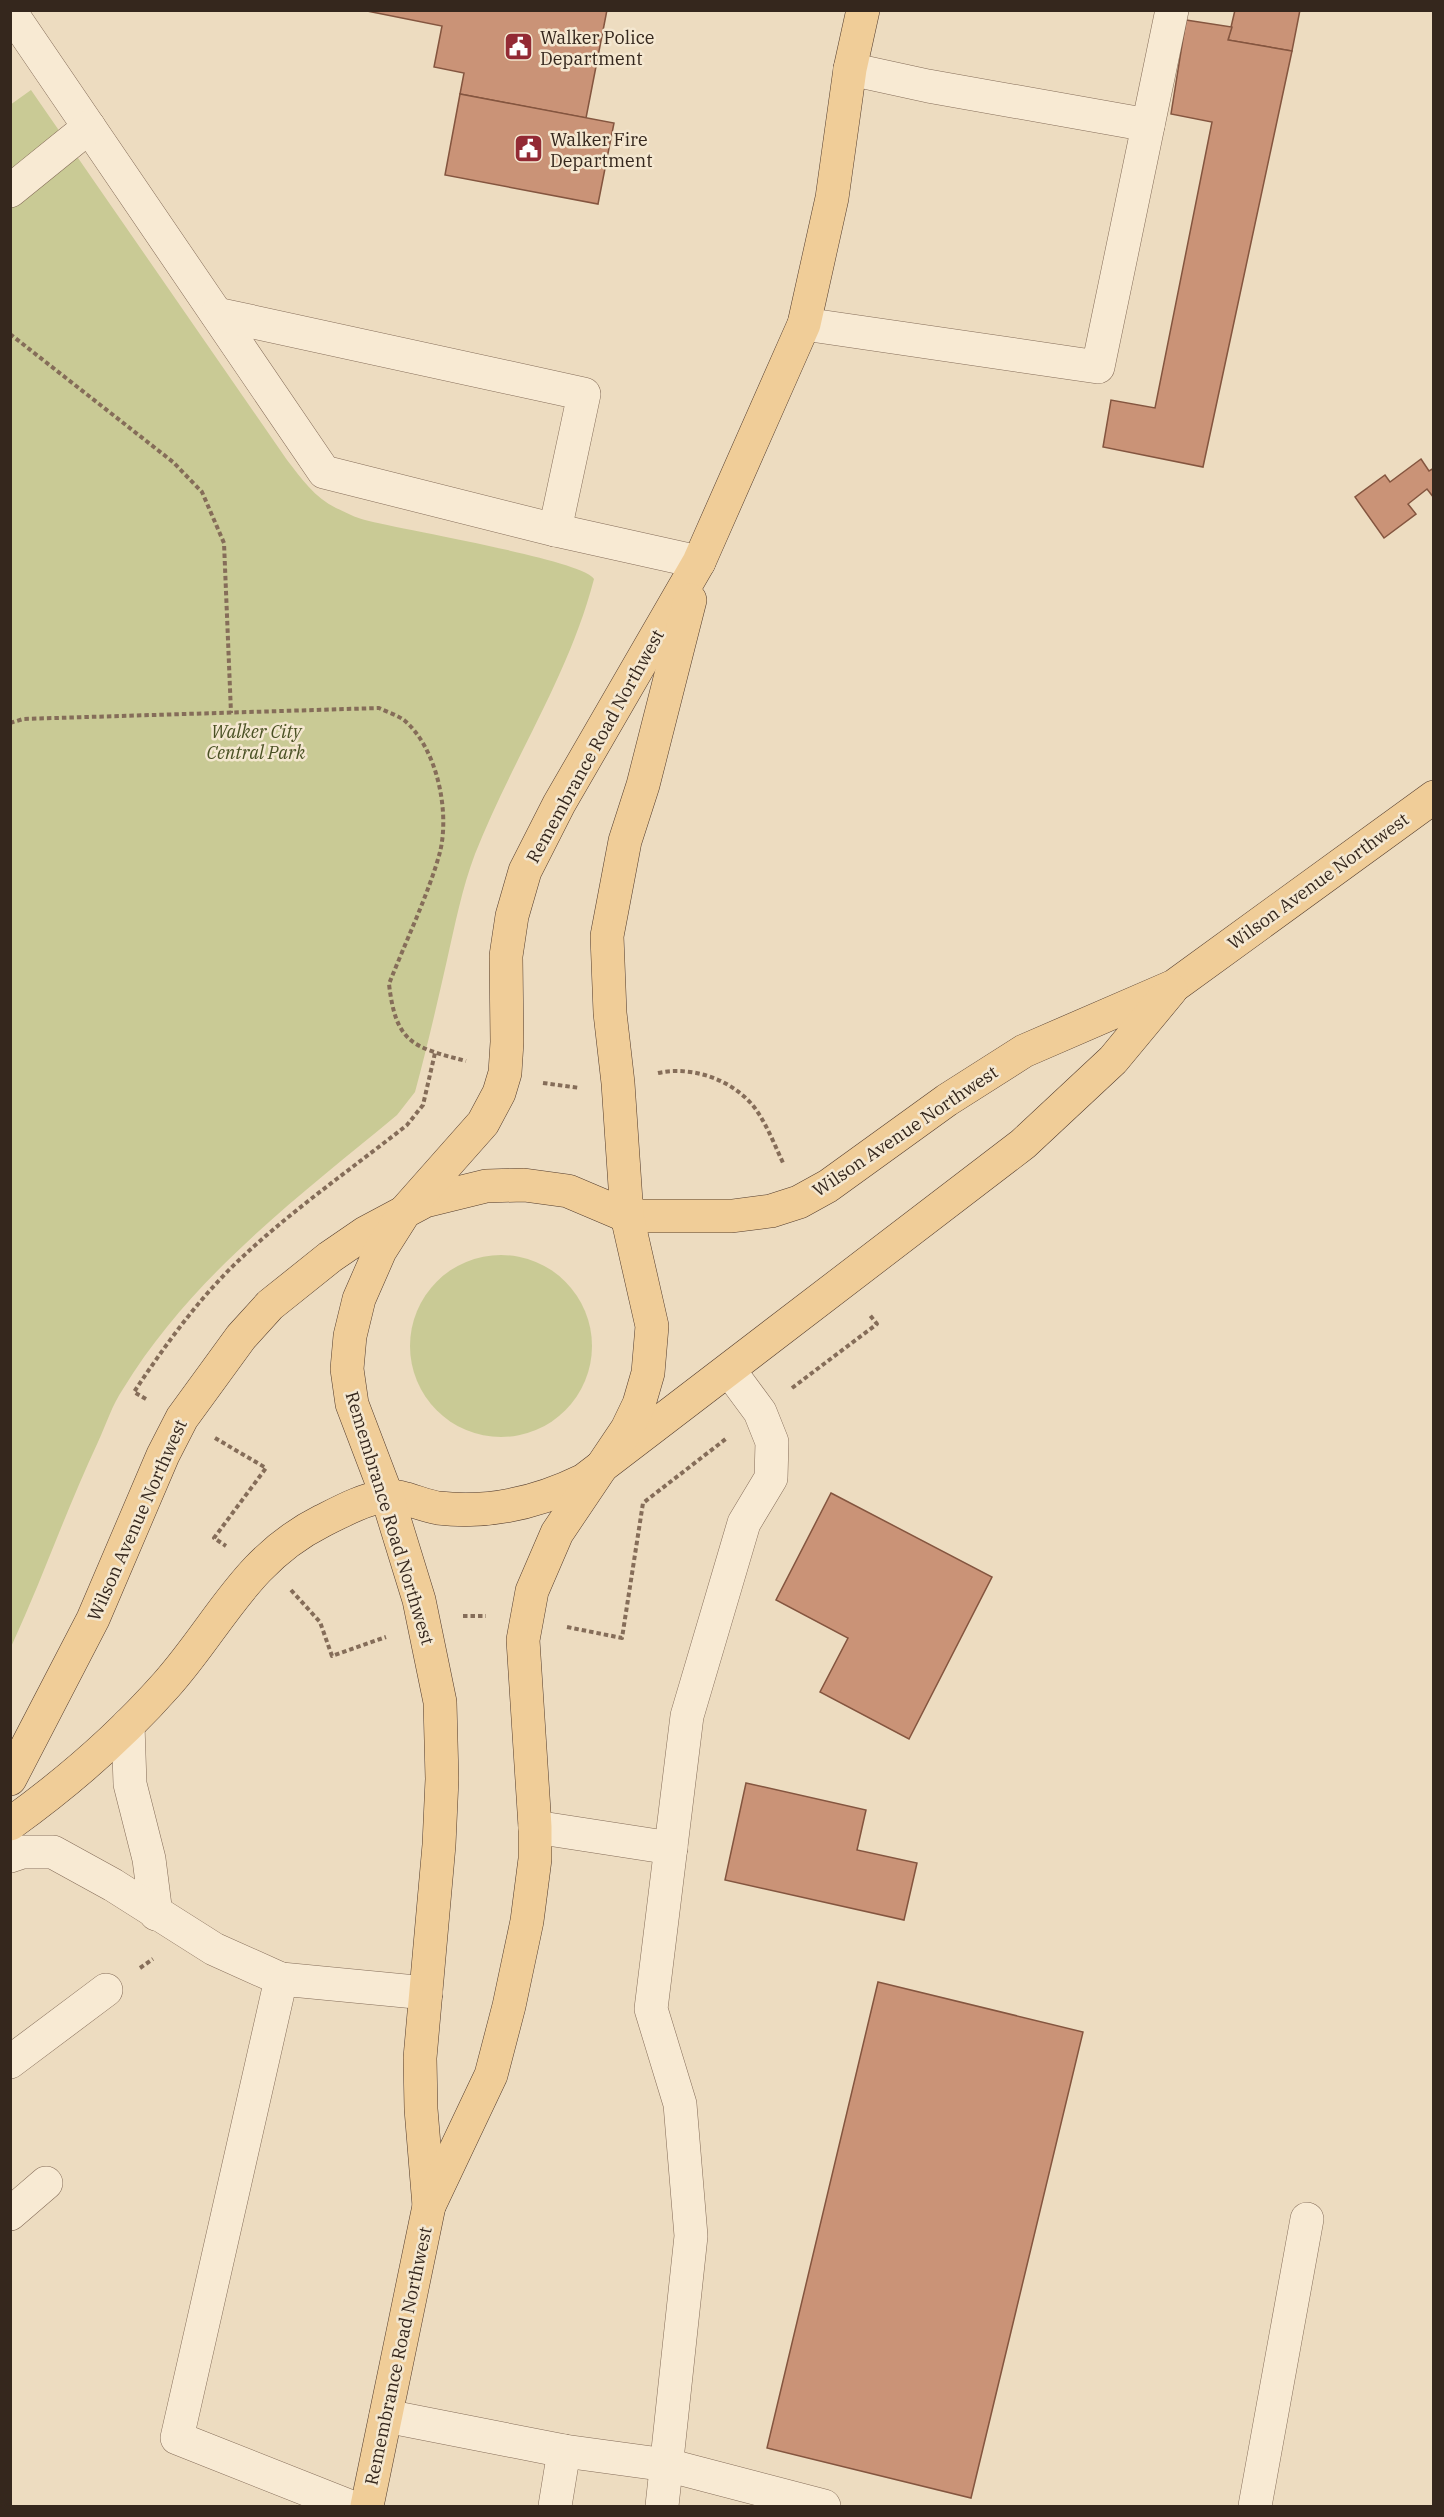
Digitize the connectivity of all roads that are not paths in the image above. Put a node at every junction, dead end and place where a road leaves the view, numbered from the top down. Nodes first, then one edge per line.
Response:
1 (863, 10) edge
2 (1172, 10) edge
3 (10, 11) edge
4 (850, 69) junction
5 (1148, 125) junction
6 (89, 127) junction
7 (10, 191) edge
8 (217, 314) junction
9 (804, 324) junction
10 (555, 530) junction
11 (699, 562) junction
12 (1434, 797) edge
13 (1174, 986) junction
14 (406, 1210) junction
15 (627, 1216) junction
16 (729, 1370) junction
17 (596, 1472) junction
18 (387, 1496) junction
19 (128, 1725) junction
20 (10, 1779) edge
21 (10, 1824) edge
22 (535, 1827) junction
23 (671, 1848) junction
24 (10, 1856) edge
25 (156, 1914) junction
26 (280, 1979) junction
27 (106, 1990) road end
28 (426, 1993) junction
29 (10, 2062) edge
30 (45, 2183) dead end
31 (429, 2206) junction
32 (10, 2214) edge
33 (1307, 2219) dead end
34 (386, 2416) junction
35 (564, 2451) junction
36 (667, 2465) junction
37 (349, 2506) edge
38 (367, 2506) edge
39 (555, 2506) edge
40 (662, 2506) edge
41 (824, 2506) edge
42 (1255, 2506) edge

1 - 4 main road, Remembrance Road Northwest
2 - 5 lane
3 - 6 lane
4 - 5 lane
4 - 9 main road, Remembrance Road Northwest
5 - 9 lane
6 - 7 lane
6 - 8 lane
8 - 10 lane
8 - 10 lane
9 - 11 main road, Remembrance Road Northwest
10 - 11 lane
11 - 14 main road, Remembrance Road Northwest
11 - 15 main road, Remembrance Road Northwest
12 - 13 main road, Wilson Avenue Northwest
13 - 15 main road, Wilson Avenue Northwest
13 - 16 main road, Wilson Avenue Northwest
14 - 15 main road, Wilson Avenue Northwest
14 - 18 main road, Remembrance Road Northwest
14 - 20 main road, Wilson Avenue Northwest
15 - 17 main road, Remembrance Road Northwest
16 - 17 main road, Wilson Avenue Northwest
16 - 23 lane
17 - 18 main road, Wilson Avenue Northwest
17 - 22 main road, Remembrance Road Northwest
18 - 19 main road
18 - 28 main road, Remembrance Road Northwest
19 - 21 main road
19 - 25 lane
22 - 23 lane
22 - 31 main road, Remembrance Road Northwest
23 - 36 lane
24 - 25 lane
25 - 26 lane
26 - 28 lane
26 - 37 lane
27 - 29 lane
28 - 31 main road, Remembrance Road Northwest
30 - 32 lane
31 - 34 main road, Remembrance Road Northwest
33 - 42 lane
34 - 35 lane
34 - 38 main road, Remembrance Road Northwest
35 - 36 lane
35 - 39 lane
36 - 40 lane
36 - 41 lane

